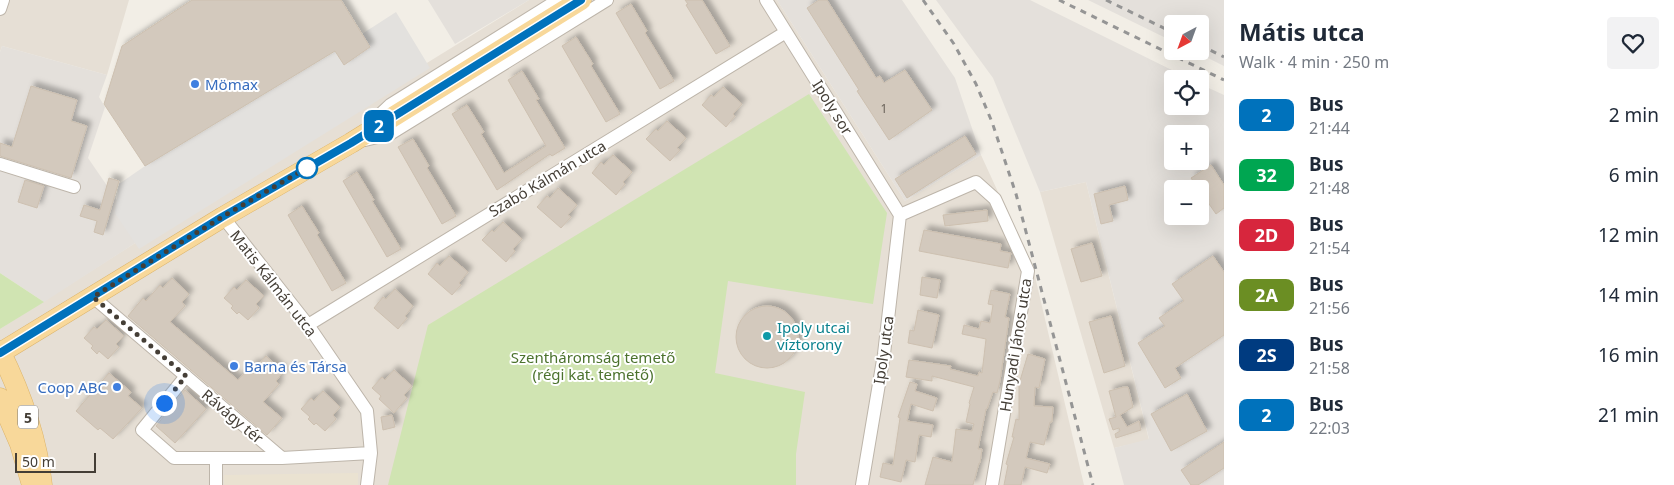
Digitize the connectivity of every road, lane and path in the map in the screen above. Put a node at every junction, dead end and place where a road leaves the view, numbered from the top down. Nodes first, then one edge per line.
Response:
1 (3, 0) edge
2 (581, 0) edge
3 (607, 0) edge
4 (766, 0) edge
5 (558, 7) edge
6 (0, 9) edge
7 (786, 32) junction
8 (351, 143) junction
9 (0, 164) edge
10 (74, 187) dead end
11 (900, 215) junction
12 (222, 217) junction
13 (93, 297) junction
14 (308, 325) junction
15 (0, 352) edge
16 (186, 376) junction
17 (0, 398) edge
18 (371, 453) junction
19 (216, 458) junction
20 (282, 458) junction
21 (32, 485) edge
22 (42, 485) edge
23 (216, 485) edge
24 (367, 485) edge
25 (862, 485) edge
26 (992, 485) edge

1 - 6 street
2 - 5 main road
3 - 8 street
4 - 7 street, Ipoly sor
5 - 8 main road
7 - 11 street, Ipoly sor
7 - 14 street, Szabó Kálmán utca
8 - 12 main road
9 - 10 street
11 - 25 street, Ipoly utca
11 - 26 street, Hunyadi János utca
12 - 13 main road
12 - 14 street, Matis Kálmán utca
13 - 15 main road
13 - 16 street, Rávágy tér
14 - 18 street, Matis Kálmán utca
15 - 22 main road, 5
16 - 19 street
16 - 20 street, Rávágy tér
17 - 21 main road, 5
18 - 20 street
18 - 24 street, Matis Kálmán utca
19 - 20 street
19 - 23 street

